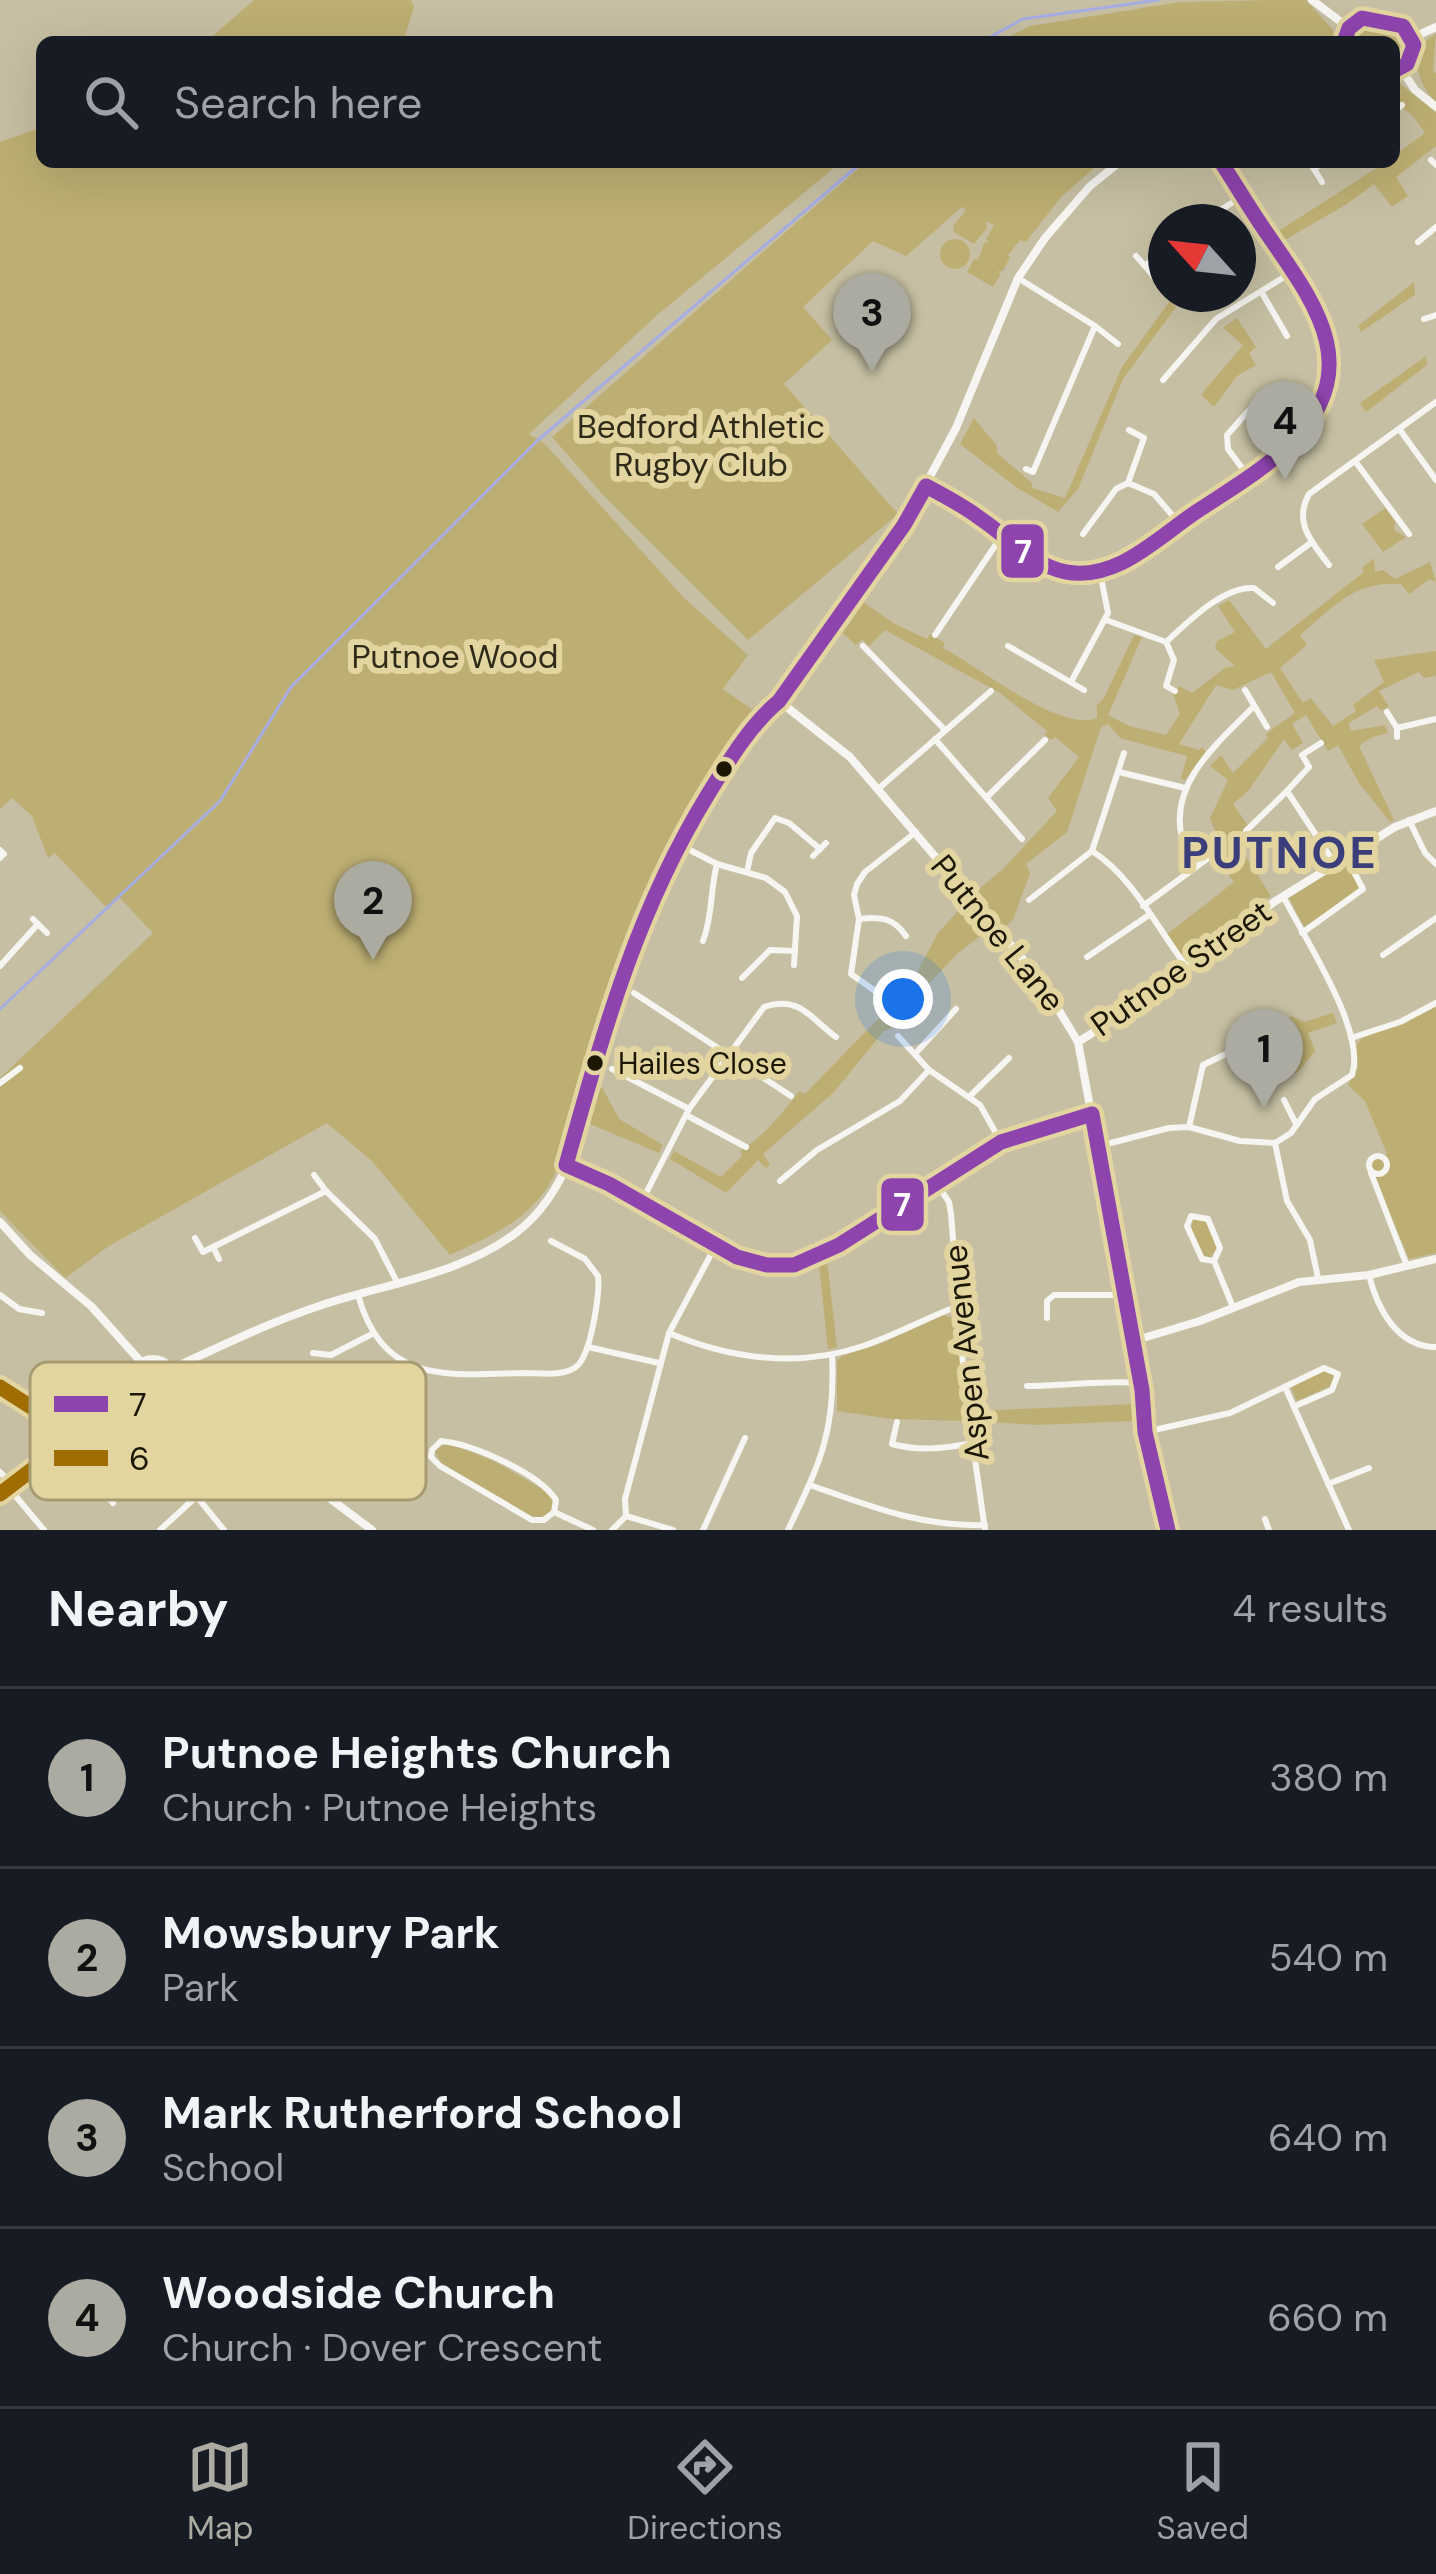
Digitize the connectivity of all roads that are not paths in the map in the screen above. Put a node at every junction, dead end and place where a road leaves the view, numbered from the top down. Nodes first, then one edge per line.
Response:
1 (1313, 1) edge
2 (1436, 27) edge
3 (1349, 28) junction
4 (1346, 36) edge
5 (1412, 38) junction
6 (1400, 68) edge
7 (1400, 72) edge
8 (1436, 107) edge
9 (1112, 168) edge
10 (1225, 168) edge
11 (1312, 168) edge
12 (1322, 182) dead end
13 (1243, 196) junction
14 (1230, 204) edge
15 (1436, 227) edge
16 (1418, 242) dead end
17 (1136, 256) dead end
18 (1148, 263) edge
19 (1144, 266) junction
20 (1148, 271) edge
21 (1294, 271) junction
22 (1018, 278) junction
23 (1262, 293) junction
24 (1436, 315) edge
25 (1424, 319) dead end
26 (1095, 326) junction
27 (1287, 336) dead end
28 (1118, 344) dead end
29 (1163, 380) dead end
30 (1276, 387) dead end
31 (1436, 402) edge
32 (1129, 430) dead end
33 (1400, 430) junction
34 (1355, 461) junction
35 (1026, 469) dead end
36 (1248, 476) junction
37 (1436, 480) edge
38 (1128, 483) junction
39 (926, 486) junction
40 (1179, 524) junction
41 (1004, 534) junction
42 (1083, 534) dead end
43 (1408, 534) dead end
44 (1312, 542) junction
45 (1329, 566) dead end
46 (1278, 568) dead end
47 (1100, 572) junction
48 (1275, 605) dead end
49 (1106, 620) junction
50 (935, 635) dead end
51 (1166, 642) junction
52 (863, 646) dead end
53 (1009, 646) dead end
54 (1071, 682) junction
55 (1084, 690) dead end
56 (1168, 690) dead end
57 (1245, 690) dead end
58 (991, 691) dead end
59 (778, 701) junction
60 (1255, 706) junction
61 (1388, 712) dead end
62 (1436, 719) edge
63 (1267, 727) dead end
64 (945, 730) junction
65 (935, 739) junction
66 (1045, 740) dead end
67 (1321, 742) dead end
68 (1124, 753) dead end
69 (1118, 772) junction
70 (1186, 788) junction
71 (878, 789) junction
72 (1287, 791) junction
73 (987, 797) junction
74 (780, 807) dead end
75 (1436, 811) edge
76 (775, 818) junction
77 (1409, 820) junction
78 (1246, 830) dead end
79 (916, 832) junction
80 (1022, 839) dead end
81 (678, 844) junction
82 (819, 849) dead end
83 (1092, 851) junction
84 (1211, 856) dead end
85 (1346, 857) junction
86 (1202, 862) junction
87 (718, 864) junction
88 (1335, 864) junction
89 (1436, 864) edge
90 (746, 872) junction
91 (1283, 896) junction
92 (1029, 900) dead end
93 (1143, 906) junction
94 (1149, 915) junction
95 (1436, 918) edge
96 (859, 919) junction
97 (47, 933) dead end
98 (1302, 933) junction
99 (906, 936) dead end
100 (703, 941) dead end
101 (795, 951) junction
102 (1383, 955) dead end
103 (1087, 957) dead end
104 (794, 965) dead end
105 (0, 966) edge
106 (1186, 966) junction
107 (742, 978) dead end
108 (634, 993) dead end
109 (888, 1000) dead end
110 (1436, 1003) edge
111 (956, 1009) dead end
112 (1269, 1033) dead end
113 (898, 1036) dead end
114 (836, 1037) dead end
115 (1352, 1038) junction
116 (1078, 1042) junction
117 (728, 1053) junction
118 (915, 1054) junction
119 (1009, 1058) dead end
120 (20, 1068) dead end
121 (613, 1069) dead end
122 (929, 1070) junction
123 (0, 1084) edge
124 (791, 1096) dead end
125 (970, 1096) junction
126 (1284, 1100) dead end
127 (688, 1112) junction
128 (1092, 1114) junction
129 (1296, 1124) junction
130 (1189, 1127) junction
131 (1001, 1142) junction
132 (1275, 1143) junction
133 (1099, 1146) junction
134 (746, 1147) dead end
135 (566, 1165) junction
136 (1372, 1173) dead end
137 (314, 1175) dead end
138 (780, 1181) dead end
139 (935, 1181) junction
140 (326, 1191) junction
141 (642, 1202) junction
142 (0, 1222) edge
143 (195, 1238) dead end
144 (551, 1241) dead end
145 (716, 1245) junction
146 (213, 1247) junction
147 (219, 1258) dead end
148 (1436, 1259) edge
149 (1214, 1261) junction
150 (1407, 1266) junction
151 (1370, 1275) junction
152 (1318, 1278) junction
153 (397, 1282) junction
154 (358, 1293) junction
155 (0, 1295) edge
156 (1124, 1295) junction
157 (959, 1305) junction
158 (1233, 1307) junction
159 (42, 1313) dead end
160 (1047, 1318) dead end
161 (669, 1333) junction
162 (372, 1334) junction
163 (1132, 1341) junction
164 (588, 1347) junction
165 (1436, 1348) edge
166 (313, 1353) dead end
167 (832, 1354) junction
168 (141, 1362) edge
169 (187, 1362) edge
170 (407, 1362) edge
171 (659, 1363) junction
172 (426, 1370) edge
173 (1141, 1383) junction
174 (1027, 1386) dead end
175 (0, 1387) edge
176 (1285, 1387) junction
177 (30, 1406) edge
178 (1295, 1406) junction
179 (897, 1422) dead end
180 (1145, 1432) junction
181 (746, 1438) dead end
182 (974, 1443) junction
183 (1369, 1468) dead end
184 (0, 1472) edge
185 (810, 1484) junction
186 (1328, 1484) junction
187 (6, 1488) edge
188 (110, 1500) edge
189 (193, 1500) edge
190 (202, 1500) edge
191 (330, 1500) edge
192 (112, 1503) dead end
193 (554, 1512) junction
194 (626, 1516) junction
195 (1265, 1520) dead end
196 (985, 1528) edge
197 (368, 1529) edge
198 (44, 1530) edge
199 (160, 1530) edge
200 (224, 1530) edge
201 (593, 1530) edge
202 (612, 1530) edge
203 (673, 1530) edge
204 (703, 1530) edge
205 (788, 1530) edge
206 (1168, 1530) edge
207 (1269, 1530) edge
208 (1349, 1530) edge

1 - 3 street
2 - 5 street
3 - 4 street
3 - 5 street
5 - 6 street
7 - 8 street
9 - 22 street
10 - 13 street
11 - 12 street
13 - 14 street
13 - 21 street
15 - 16 street
17 - 19 street
18 - 19 street
19 - 20 street
21 - 23 street
21 - 36 street
22 - 26 street
22 - 39 street
23 - 27 street
23 - 29 street
24 - 25 street
26 - 28 street
26 - 35 street
30 - 36 street
31 - 33 street
32 - 38 street
33 - 34 street
33 - 37 street
34 - 43 street
34 - 44 street
36 - 40 street
38 - 40 street
38 - 42 street
39 - 41 street
39 - 59 street
40 - 47 street
41 - 47 street
41 - 50 street
44 - 45 street
44 - 46 street
47 - 49 street
48 - 51 street
49 - 51 street
49 - 54 street
51 - 56 street
52 - 64 street
53 - 54 street
54 - 55 street
57 - 60 street
58 - 64 street
59 - 71 street, Putnoe Lane
59 - 81 street
60 - 63 street
60 - 70 street
61 - 62 street
64 - 65 street
65 - 71 street
65 - 73 street
66 - 73 street
67 - 72 street
68 - 69 street
69 - 70 street
69 - 83 street
70 - 86 street
71 - 79 street, Putnoe Lane
72 - 78 street
72 - 88 street
73 - 80 street
74 - 76 street
75 - 77 street, Putnoe Street
76 - 82 street
76 - 90 street
77 - 85 street, Putnoe Street
77 - 89 street
79 - 96 street
79 - 116 street, Putnoe Lane
81 - 87 street
81 - 135 street
83 - 92 street
83 - 93 street
84 - 86 street
85 - 88 street, Putnoe Street
85 - 98 street, Putnoe Street
86 - 93 street
87 - 90 street
87 - 100 street
88 - 91 street, Putnoe Street
90 - 101 street
91 - 98 street
91 - 106 street, Putnoe Street
93 - 94 street
94 - 103 street
94 - 106 street
95 - 102 street
96 - 99 street
96 - 109 street
97 - 105 street
98 - 115 street
101 - 104 street
101 - 107 street
106 - 116 street, Putnoe Street
108 - 117 street
110 - 115 street
111 - 118 street
112 - 130 street
113 - 118 street
114 - 117 street
115 - 129 street
116 - 128 street, Putnoe Lane
117 - 124 street
117 - 127 street
118 - 122 street
119 - 125 street
120 - 123 street
121 - 127 street
122 - 125 street
122 - 138 street
125 - 131 street
126 - 129 street
127 - 134 street
127 - 141 street
128 - 131 street
128 - 133 street, Putnoe Lane
129 - 132 street
130 - 132 street
130 - 133 street
131 - 139 street
132 - 152 street
133 - 156 street, Putnoe Lane
135 - 141 street
135 - 153 street
136 - 150 street
137 - 140 street
139 - 145 street
139 - 157 street, Aspen Avenue
140 - 146 street
140 - 153 street
141 - 145 street
142 - 168 street
143 - 146 street
144 - 164 street
145 - 161 street
146 - 147 street
148 - 150 street
149 - 149 street
149 - 158 street
150 - 151 street
151 - 152 street
151 - 165 street
152 - 158 street
153 - 154 street
154 - 162 street
154 - 169 street
155 - 159 street
156 - 160 street
156 - 163 street, Putnoe Lane
157 - 167 street
157 - 182 street, Aspen Avenue
158 - 163 street
161 - 167 street
161 - 171 street
162 - 166 street
162 - 170 street
163 - 173 street, Putnoe Lane
164 - 171 street
164 - 172 street
167 - 185 street
171 - 194 street
173 - 174 street
173 - 180 street, Putnoe Lane
175 - 177 street
176 - 178 street
176 - 178 street
176 - 180 street
178 - 186 street
179 - 182 street
180 - 206 street, Putnoe Lane
181 - 204 street
182 - 196 street, Aspen Avenue
183 - 186 street
184 - 187 street
185 - 196 street
185 - 205 street
186 - 208 street
187 - 198 street
188 - 192 street
189 - 199 street
190 - 200 street
191 - 197 street
193 - 193 street
193 - 201 street
194 - 202 street
194 - 203 street
195 - 207 street

